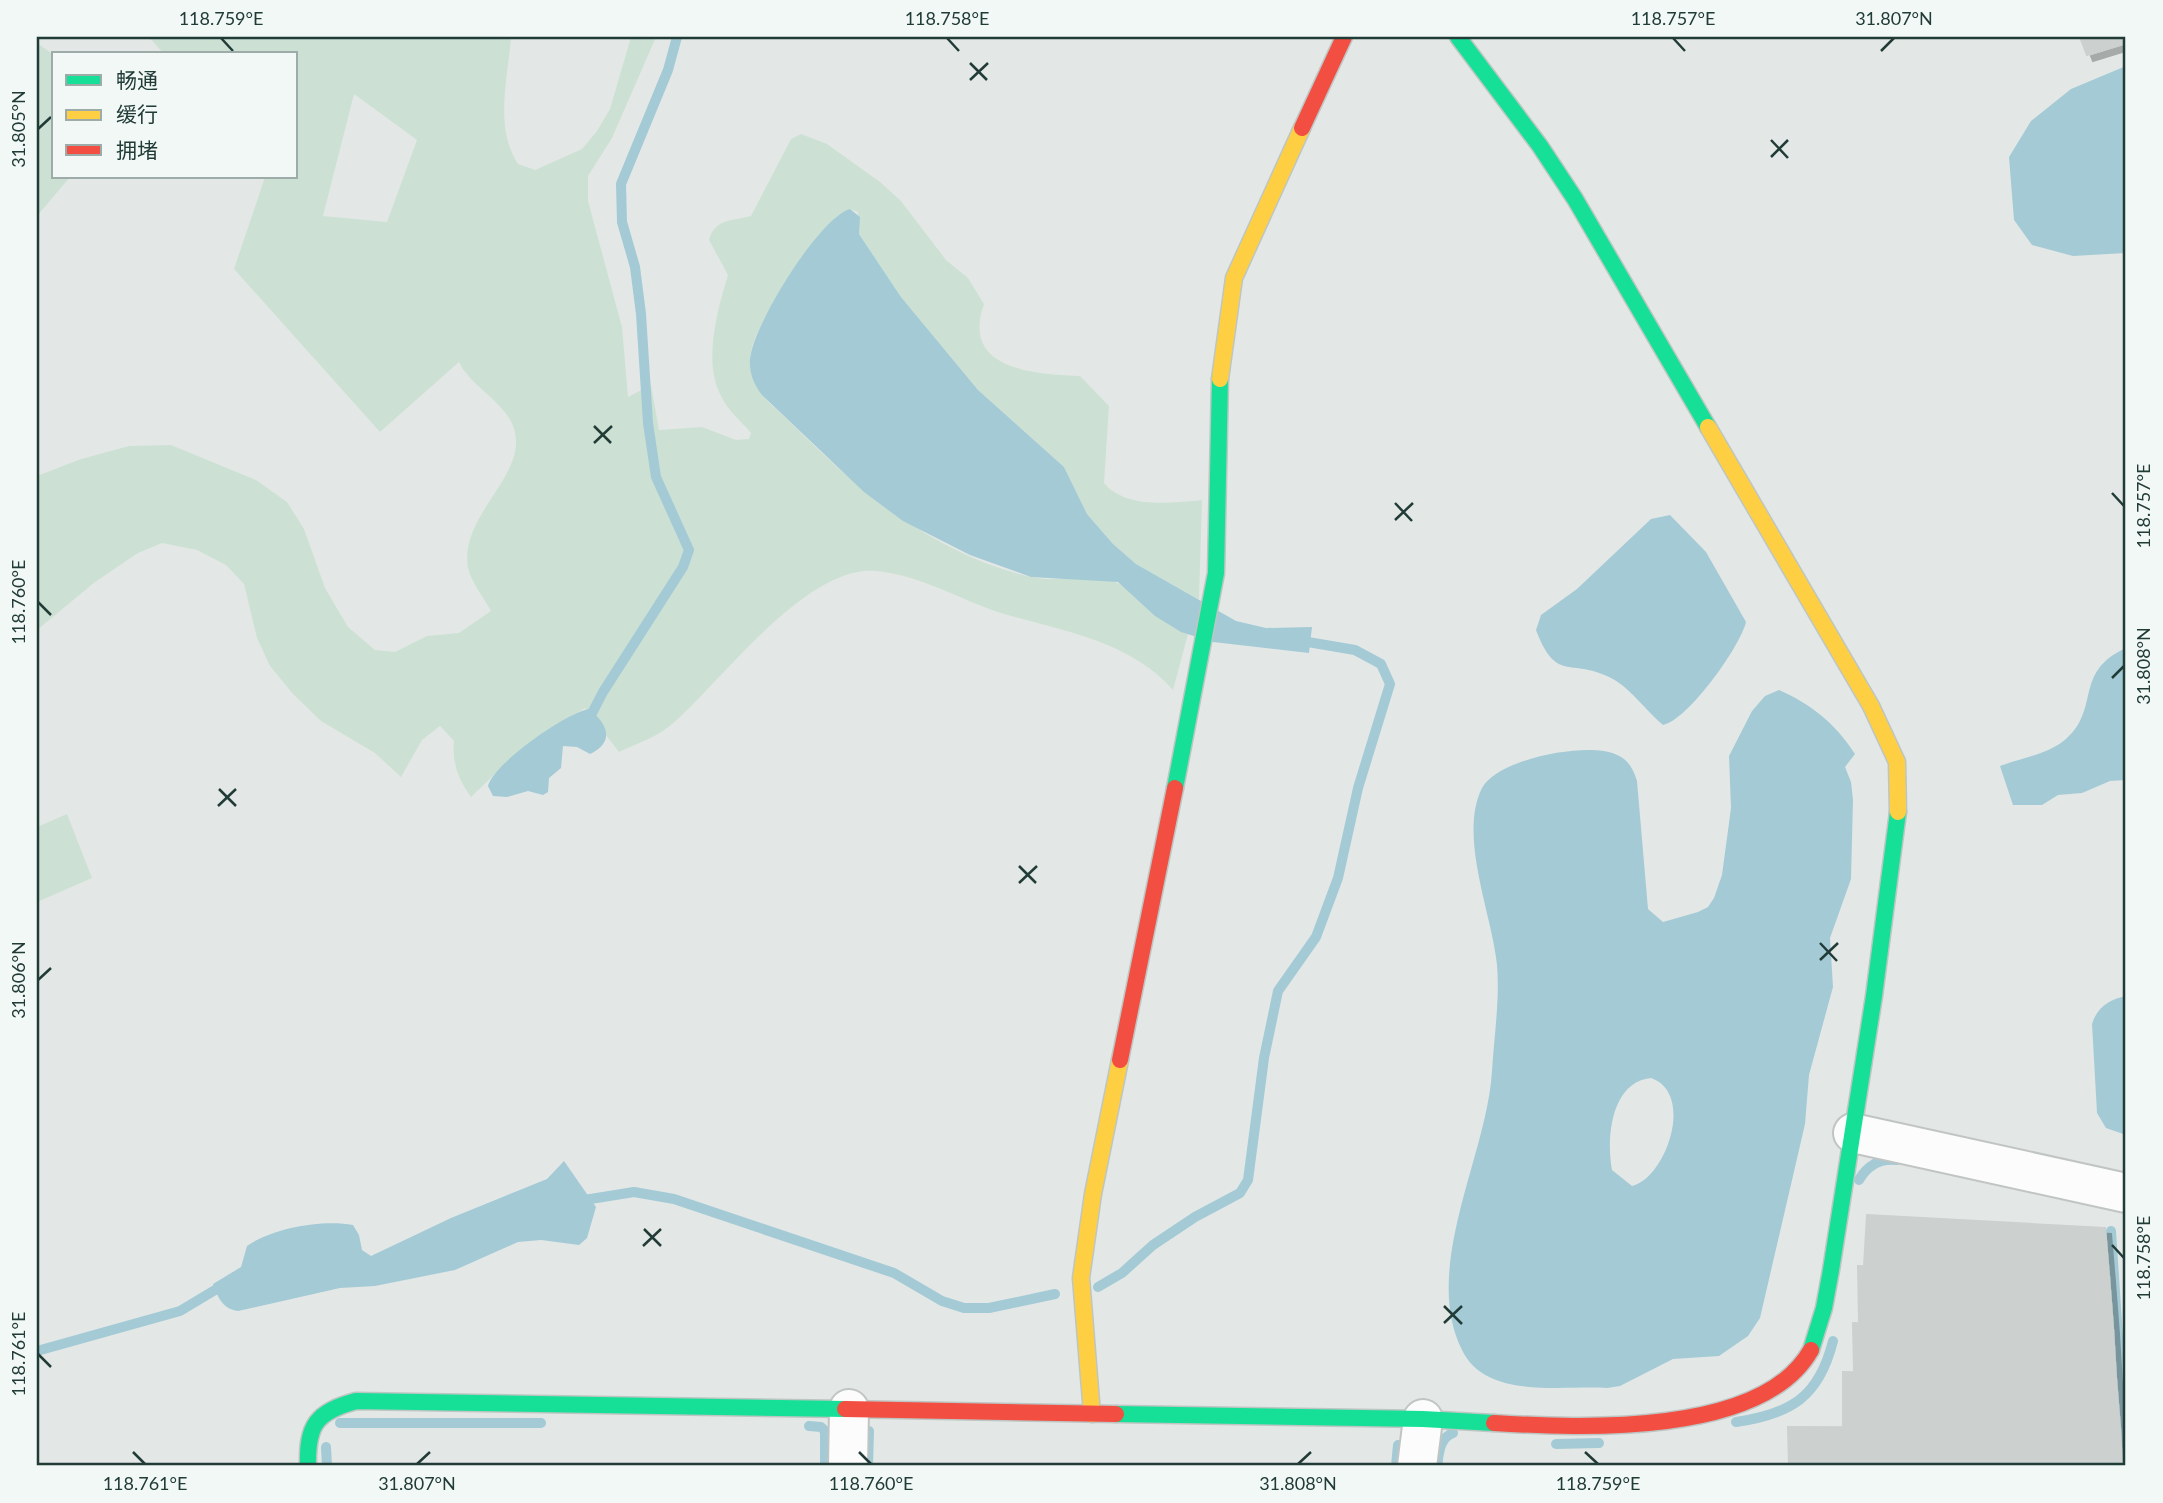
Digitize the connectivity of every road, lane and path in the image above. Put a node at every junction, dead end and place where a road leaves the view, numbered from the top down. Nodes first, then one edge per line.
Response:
1 (1344, 37) edge
2 (1458, 37) edge
3 (1853, 1133) junction
4 (2126, 1192) edge
5 (849, 1409) junction
6 (1093, 1414) junction
7 (1423, 1419) junction
8 (308, 1466) edge
9 (848, 1466) edge
10 (1417, 1466) edge

1 - 6 street
2 - 3 street
3 - 4 street
3 - 7 street
5 - 6 street
5 - 8 street
5 - 9 street
6 - 7 street
7 - 10 street

